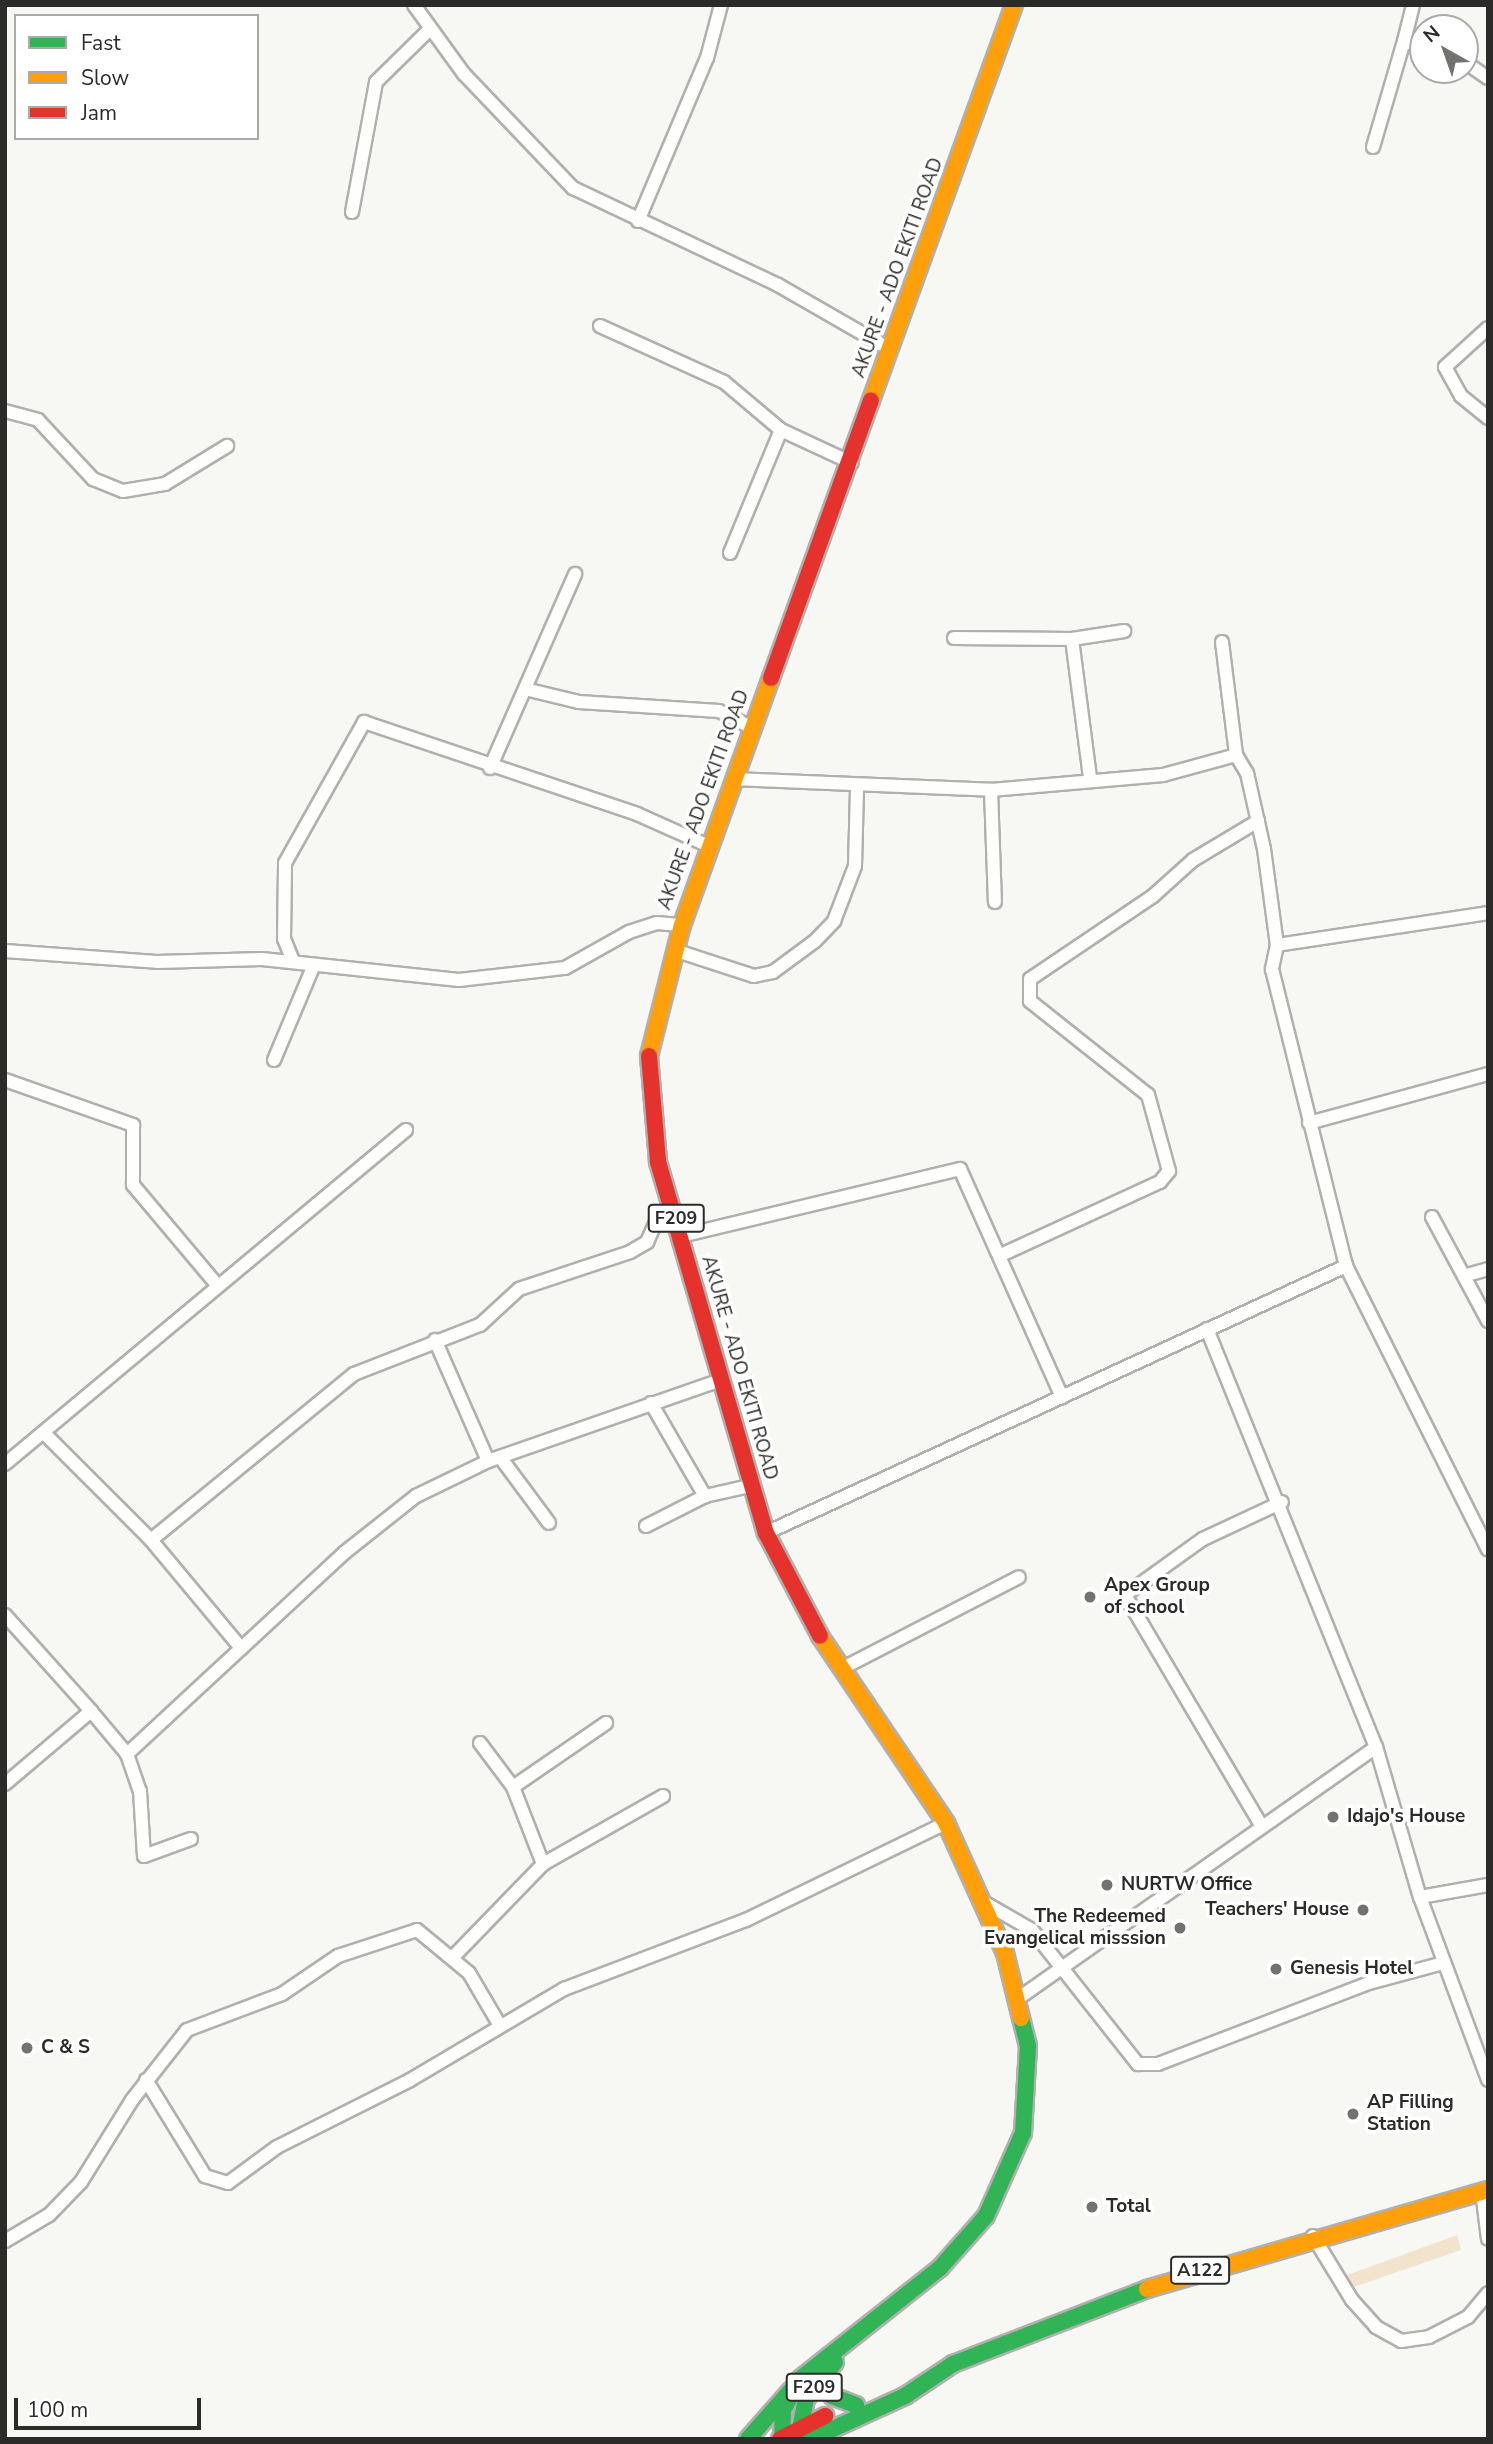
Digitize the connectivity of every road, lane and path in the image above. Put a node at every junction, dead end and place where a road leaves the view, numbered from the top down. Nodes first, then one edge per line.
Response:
1 (414, 5) edge
2 (721, 5) edge
3 (1014, 5) edge
4 (1413, 5) edge
5 (430, 29) junction
6 (1404, 41) junction
7 (1409, 43) edge
8 (1373, 148) dead end
9 (352, 212) dead end
10 (638, 221) junction
11 (600, 326) dead end
12 (1488, 328) edge
13 (891, 350) junction
14 (5, 411) edge
15 (1488, 418) edge
16 (781, 430) junction
17 (228, 446) dead end
18 (852, 463) junction
19 (730, 552) dead end
20 (575, 574) dead end
21 (1124, 631) dead end
22 (954, 638) dead end
23 (1072, 639) junction
24 (1222, 642) dead end
25 (525, 689) junction
26 (752, 727) junction
27 (1236, 755) junction
28 (490, 768) junction
29 (1090, 776) junction
30 (733, 779) junction
31 (857, 787) junction
32 (991, 790) junction
33 (1258, 821) junction
34 (709, 846) junction
35 (995, 902) dead end
36 (1488, 913) edge
37 (682, 925) junction
38 (1277, 944) junction
39 (674, 950) junction
40 (5, 951) edge
41 (293, 961) junction
42 (314, 965) junction
43 (274, 1060) dead end
44 (1488, 1074) edge
45 (5, 1080) edge
46 (1308, 1123) junction
47 (406, 1130) dead end
48 (674, 1212) junction
49 (1432, 1217) dead end
50 (681, 1236) junction
51 (1001, 1255) junction
52 (1346, 1266) junction
53 (1488, 1269) edge
54 (1468, 1275) junction
55 (218, 1286) junction
56 (1488, 1321) edge
57 (1207, 1329) junction
58 (435, 1340) junction
59 (721, 1380) junction
60 (1062, 1397) junction
61 (651, 1403) junction
62 (45, 1434) junction
63 (494, 1459) junction
64 (5, 1464) edge
65 (749, 1486) junction
66 (705, 1496) junction
67 (1282, 1502) junction
68 (549, 1523) dead end
69 (646, 1526) dead end
70 (766, 1533) junction
71 (151, 1540) junction
72 (1488, 1549) edge
73 (1019, 1577) dead end
74 (5, 1615) edge
75 (241, 1648) junction
76 (841, 1668) junction
77 (91, 1711) junction
78 (606, 1723) dead end
79 (480, 1743) dead end
80 (1376, 1746) junction
81 (127, 1754) junction
82 (5, 1784) edge
83 (513, 1787) junction
84 (663, 1796) dead end
85 (946, 1822) junction
86 (1261, 1825) junction
87 (191, 1839) dead end
88 (542, 1864) junction
89 (1488, 1885) edge
90 (1420, 1897) junction
91 (985, 1903) junction
92 (454, 1956) junction
93 (1443, 1963) junction
94 (1062, 1968) junction
95 (1019, 1998) junction
96 (499, 2024) junction
97 (146, 2080) junction
98 (1488, 2080) edge
99 (1485, 2190) edge
100 (1313, 2236) junction
101 (1488, 2238) edge
102 (5, 2241) edge
103 (1488, 2293) edge
104 (845, 2344) junction
105 (826, 2370) junction
106 (924, 2382) junction
107 (791, 2390) junction
108 (856, 2405) junction
109 (791, 2437) edge
110 (748, 2439) edge

1 - 5 street
2 - 10 street
3 - 13 main road, AKURE - ADO EKITI ROAD / F209
4 - 6 street
5 - 9 street
5 - 10 street
6 - 7 street
6 - 8 street
10 - 13 street
11 - 16 street
12 - 15 street
13 - 18 main road, AKURE - ADO EKITI ROAD / F209
14 - 17 street
16 - 18 street
16 - 19 street
18 - 26 main road, AKURE - ADO EKITI ROAD / F209
20 - 25 street
21 - 23 street
22 - 23 street
23 - 29 street
24 - 27 street
25 - 26 street
25 - 28 street
26 - 30 main road, AKURE - ADO EKITI ROAD / F209
27 - 29 street
27 - 33 street
28 - 34 street
28 - 41 street
29 - 32 street
30 - 31 street
30 - 34 main road, AKURE - ADO EKITI ROAD / F209
31 - 32 street
31 - 39 street
32 - 35 street
33 - 38 street
33 - 51 street
34 - 37 main road, AKURE - ADO EKITI ROAD / F209
36 - 38 street
37 - 39 main road, AKURE - ADO EKITI ROAD / F209
37 - 42 street
38 - 46 street
39 - 48 main road, AKURE - ADO EKITI ROAD / F209
40 - 41 street
41 - 42 street
42 - 43 street
44 - 46 street
45 - 55 street
46 - 52 street
47 - 55 street
48 - 50 main road, AKURE - ADO EKITI ROAD / F209
48 - 58 street
49 - 54 street
50 - 51 street
50 - 59 main road, AKURE - ADO EKITI ROAD / F209
51 - 60 street
52 - 57 street
52 - 72 street
53 - 54 street
54 - 56 street
55 - 62 street
57 - 60 street
57 - 67 street
58 - 63 street
58 - 71 street
59 - 61 street
59 - 65 main road, AKURE - ADO EKITI ROAD / F209
60 - 70 street
61 - 63 street
61 - 66 street
62 - 64 street
62 - 71 street
63 - 68 street
63 - 75 street
65 - 66 street
65 - 70 main road, AKURE - ADO EKITI ROAD / F209
66 - 69 street
67 - 80 street
67 - 86 street
70 - 76 main road, AKURE - ADO EKITI ROAD / F209
71 - 75 street
73 - 76 street
74 - 77 street
75 - 81 street
76 - 85 main road, AKURE - ADO EKITI ROAD / F209
77 - 81 street
77 - 82 street
78 - 83 street
79 - 83 street
80 - 86 street
80 - 90 street
81 - 87 street
83 - 88 street
84 - 88 street
85 - 91 main road, AKURE - ADO EKITI ROAD / F209
85 - 96 street
86 - 94 street
88 - 92 street
89 - 90 street
90 - 93 street
91 - 94 street
91 - 95 main road, AKURE - ADO EKITI ROAD / F209
92 - 96 street
92 - 97 street
93 - 94 street
93 - 98 street
94 - 95 street
95 - 104 main road, AKURE - ADO EKITI ROAD / F209
96 - 97 street
97 - 102 street
99 - 100 main road, A122
99 - 101 street
100 - 103 street
100 - 106 main road, A122
104 - 105 main road, F209
104 - 107 main road, AKURE - ADO EKITI ROAD / F209
105 - 108 main road
105 - 109 main road, F209
106 - 108 main road, A122
106 - 109 main road, A122
107 - 109 main road, F209
107 - 110 main road, AKURE - ADO EKITI ROAD
108 - 109 main road, A122

